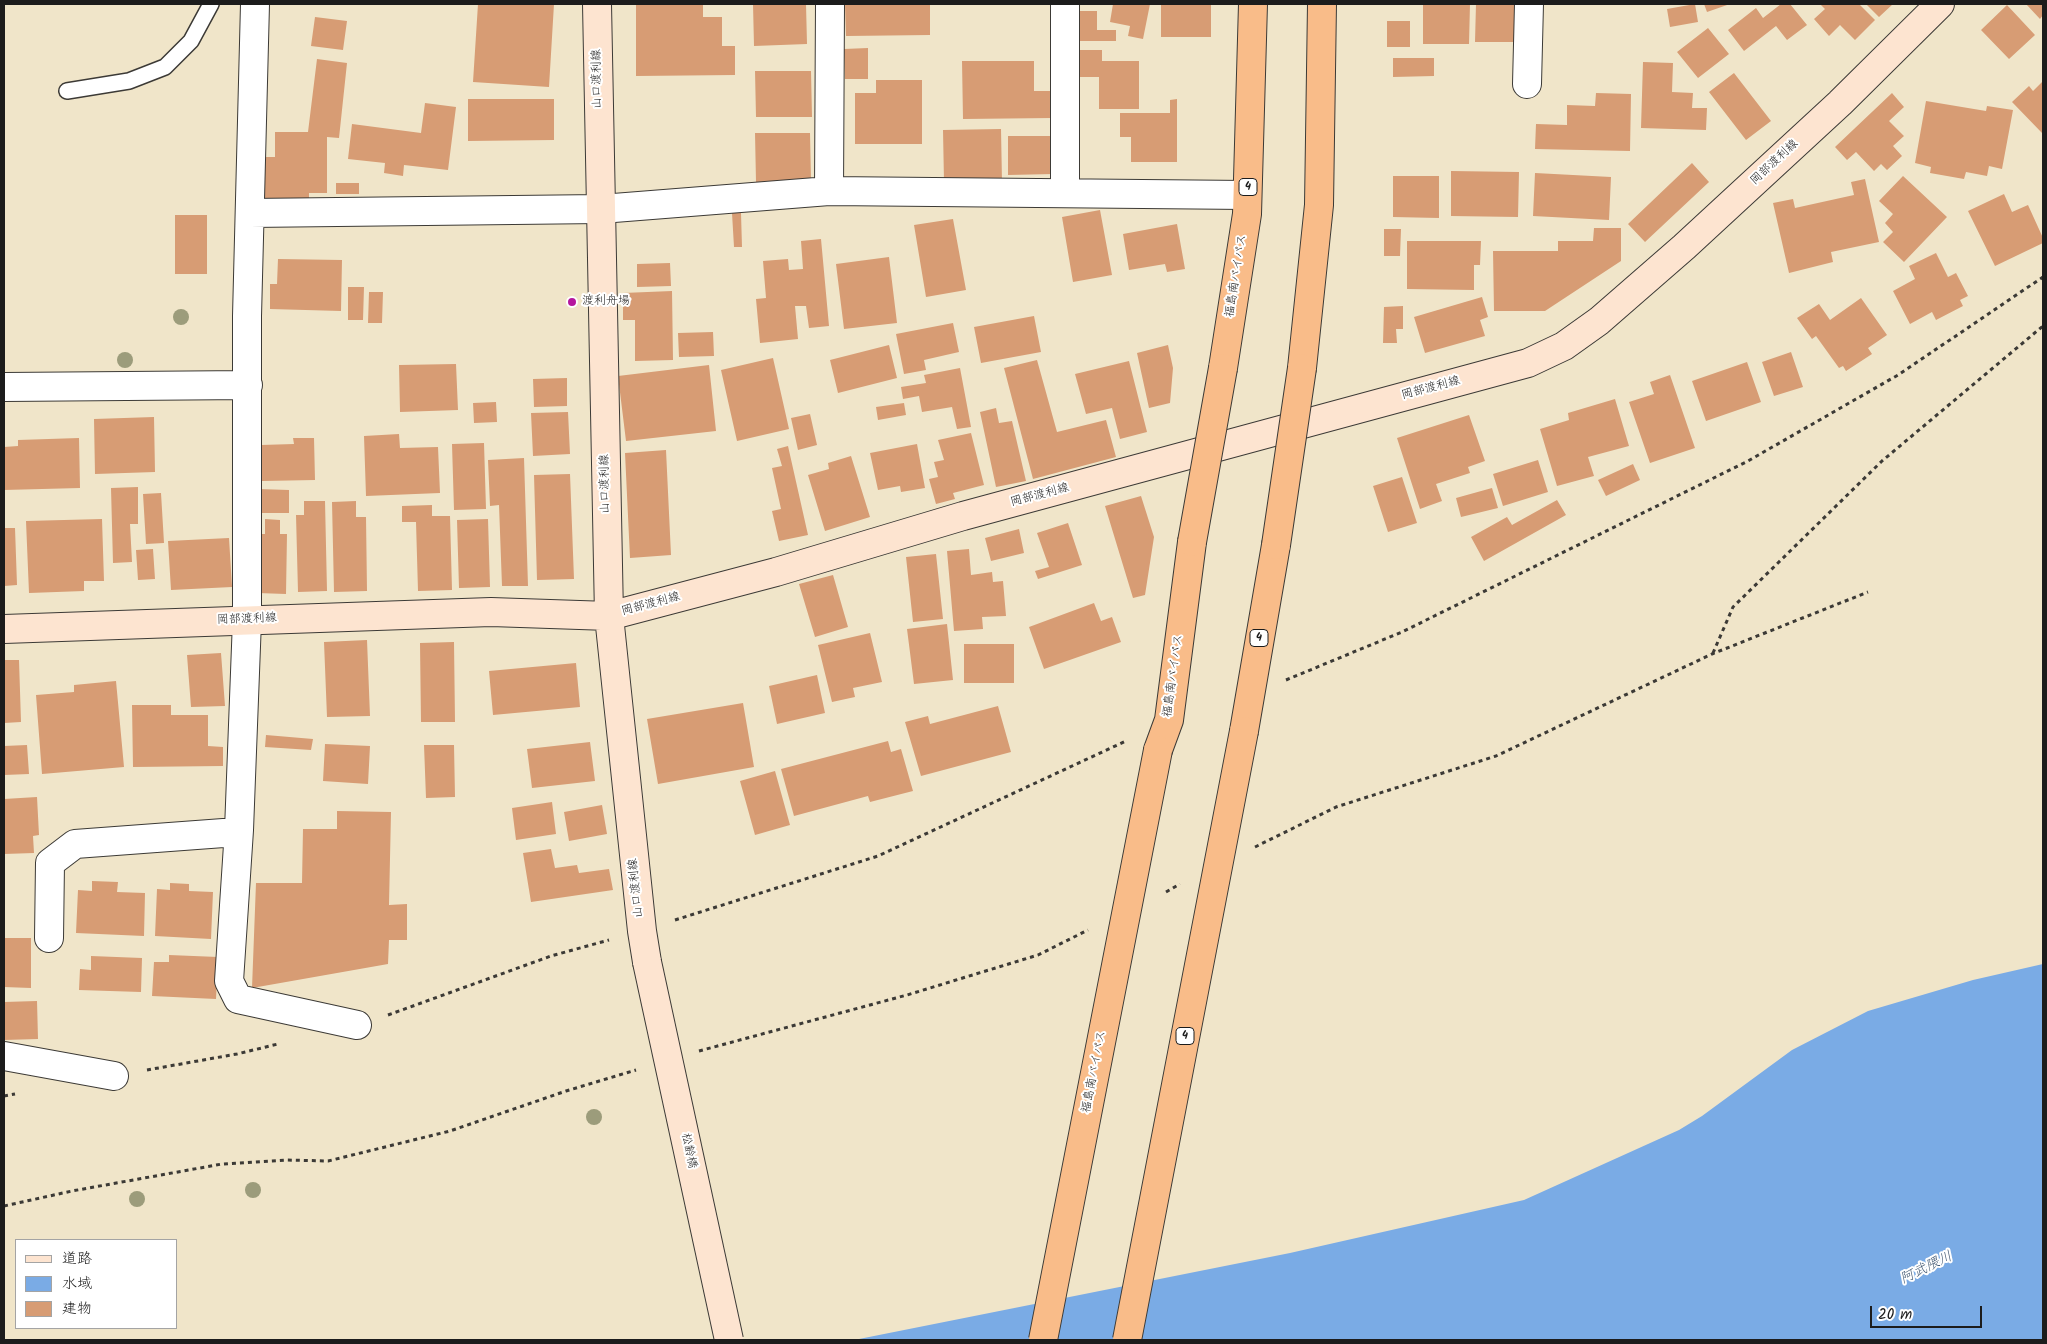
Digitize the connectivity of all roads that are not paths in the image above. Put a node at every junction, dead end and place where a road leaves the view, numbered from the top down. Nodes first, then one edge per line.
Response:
1 (211, 4) edge
2 (255, 4) edge
3 (597, 4) edge
4 (830, 4) edge
5 (1065, 4) edge
6 (1253, 4) edge
7 (1322, 4) edge
8 (1529, 4) edge
9 (1940, 4) edge
10 (1527, 84) dead end
11 (67, 91) dead end
12 (829, 191) junction
13 (1065, 193) junction
14 (1247, 195) junction
15 (601, 209) junction
16 (250, 213) junction
17 (248, 385) junction
18 (4, 387) edge
19 (609, 616) junction
20 (247, 620) junction
21 (4, 629) edge
22 (237, 832) junction
23 (49, 938) dead end
24 (647, 962) joint
25 (357, 1025) road end
26 (4, 1056) edge
27 (114, 1076) road end
28 (729, 1340) edge
29 (1043, 1340) edge
30 (1127, 1340) edge

1 - 11 lane
2 - 16 street
3 - 15 main road, 山口渡利線
4 - 12 street
5 - 13 street
6 - 14 highway, 福島南バイパス / 4
7 - 30 highway, 4, bridge
8 - 10 street
9 - 19 main road, 岡部渡利線
12 - 13 street
12 - 15 street
13 - 14 street
14 - 29 highway, 福島南バイパス / 4, bridge
15 - 16 street
15 - 19 main road, 山口渡利線
16 - 17 street
17 - 18 street
17 - 20 street
19 - 20 main road, 岡部渡利線
19 - 24 main road, 山口渡利線
20 - 21 main road, 岡部渡利線
20 - 22 street
22 - 23 street
22 - 25 street
24 - 28 main road, 松齢橋, bridge
26 - 27 street

